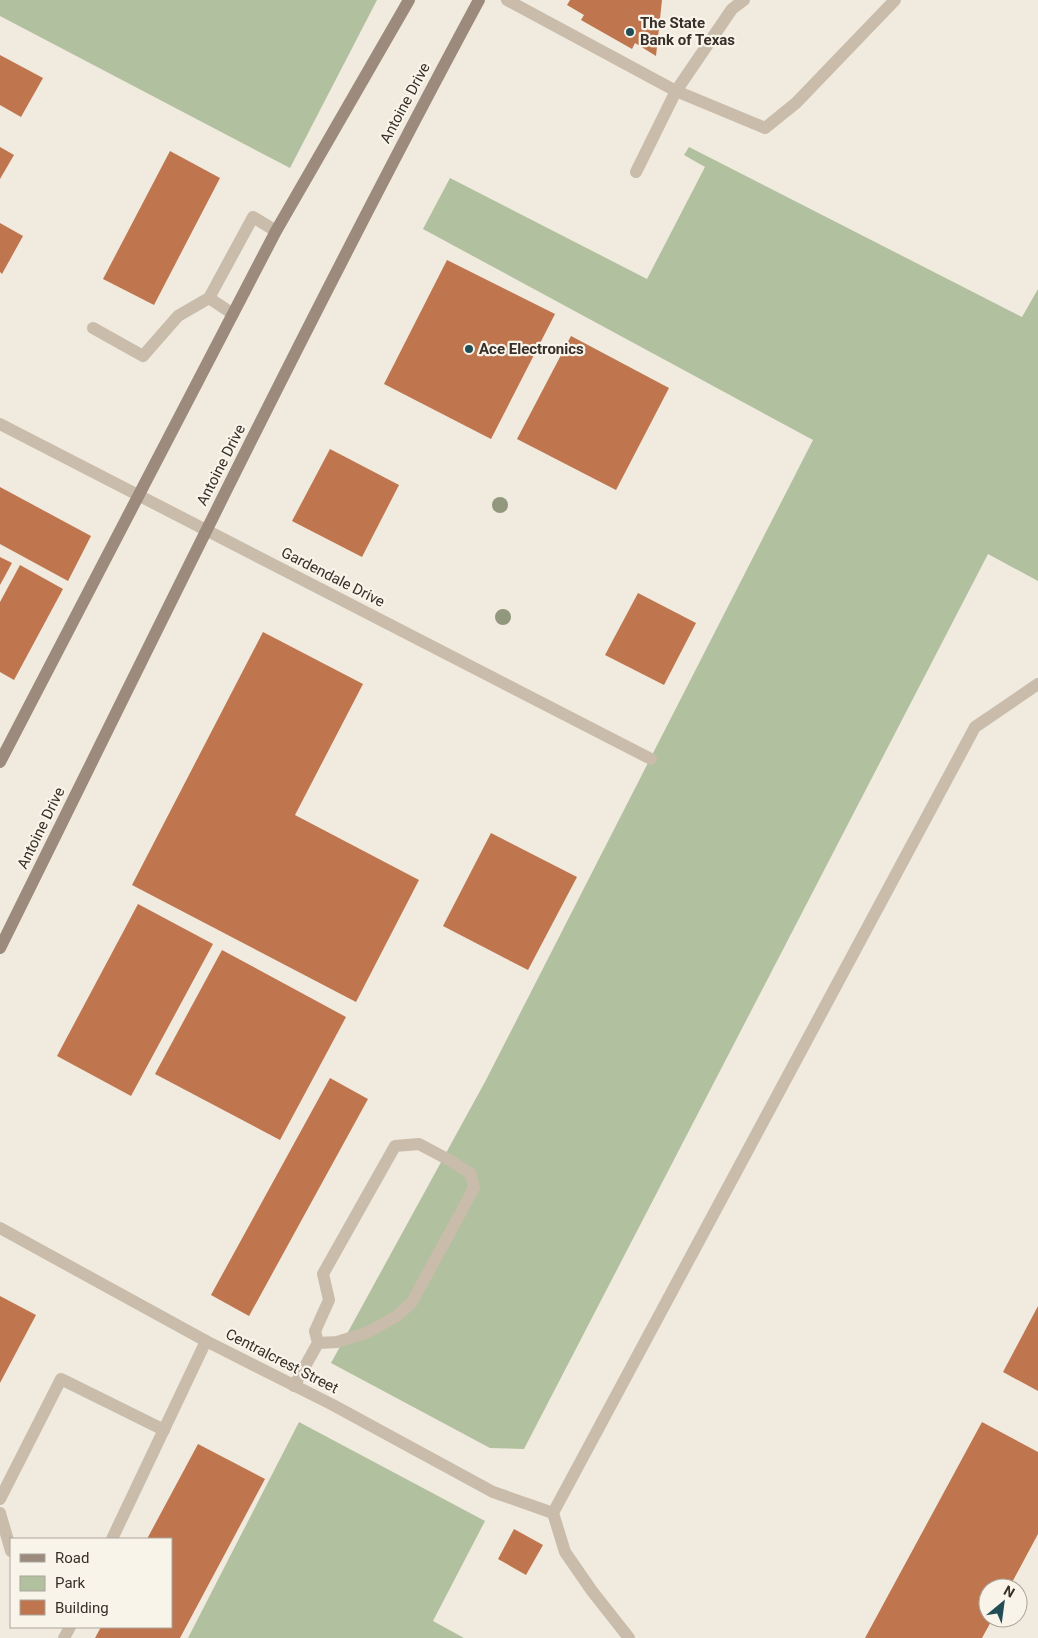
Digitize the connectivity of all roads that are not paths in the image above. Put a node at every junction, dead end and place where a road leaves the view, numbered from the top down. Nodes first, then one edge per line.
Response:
1 (409, 0) edge
2 (479, 0) edge
3 (507, 0) edge
4 (744, 0) edge
5 (895, 0) edge
6 (676, 91) junction
7 (636, 172) dead end
8 (276, 231) junction
9 (209, 298) junction
10 (233, 314) junction
11 (92, 328) dead end
12 (0, 424) edge
13 (140, 495) junction
14 (207, 530) junction
15 (1038, 684) edge
16 (651, 759) dead end
17 (0, 762) edge
18 (0, 948) edge
19 (0, 1228) edge
20 (206, 1341) junction
21 (318, 1343) junction
22 (294, 1386) junction
23 (164, 1430) junction
24 (0, 1499) edge
25 (0, 1513) edge
26 (553, 1513) junction
27 (112, 1538) edge
28 (10, 1548) edge
29 (629, 1638) edge

1 - 8 main road
2 - 14 main road, Antoine Drive
3 - 6 street
4 - 6 street
5 - 6 street
6 - 7 street
8 - 9 street
8 - 10 main road
9 - 10 street
9 - 11 street
10 - 13 main road
12 - 13 street, Gardendale Drive
13 - 14 street, Gardendale Drive
13 - 17 main road
14 - 16 street, Gardendale Drive
14 - 18 main road, Antoine Drive
15 - 26 street
19 - 20 street, Centralcrest Street
20 - 22 street, Centralcrest Street
20 - 23 street
21 - 21 street
21 - 22 street
22 - 26 street, Centralcrest Street
23 - 24 street
23 - 27 street
25 - 28 street
26 - 29 street

